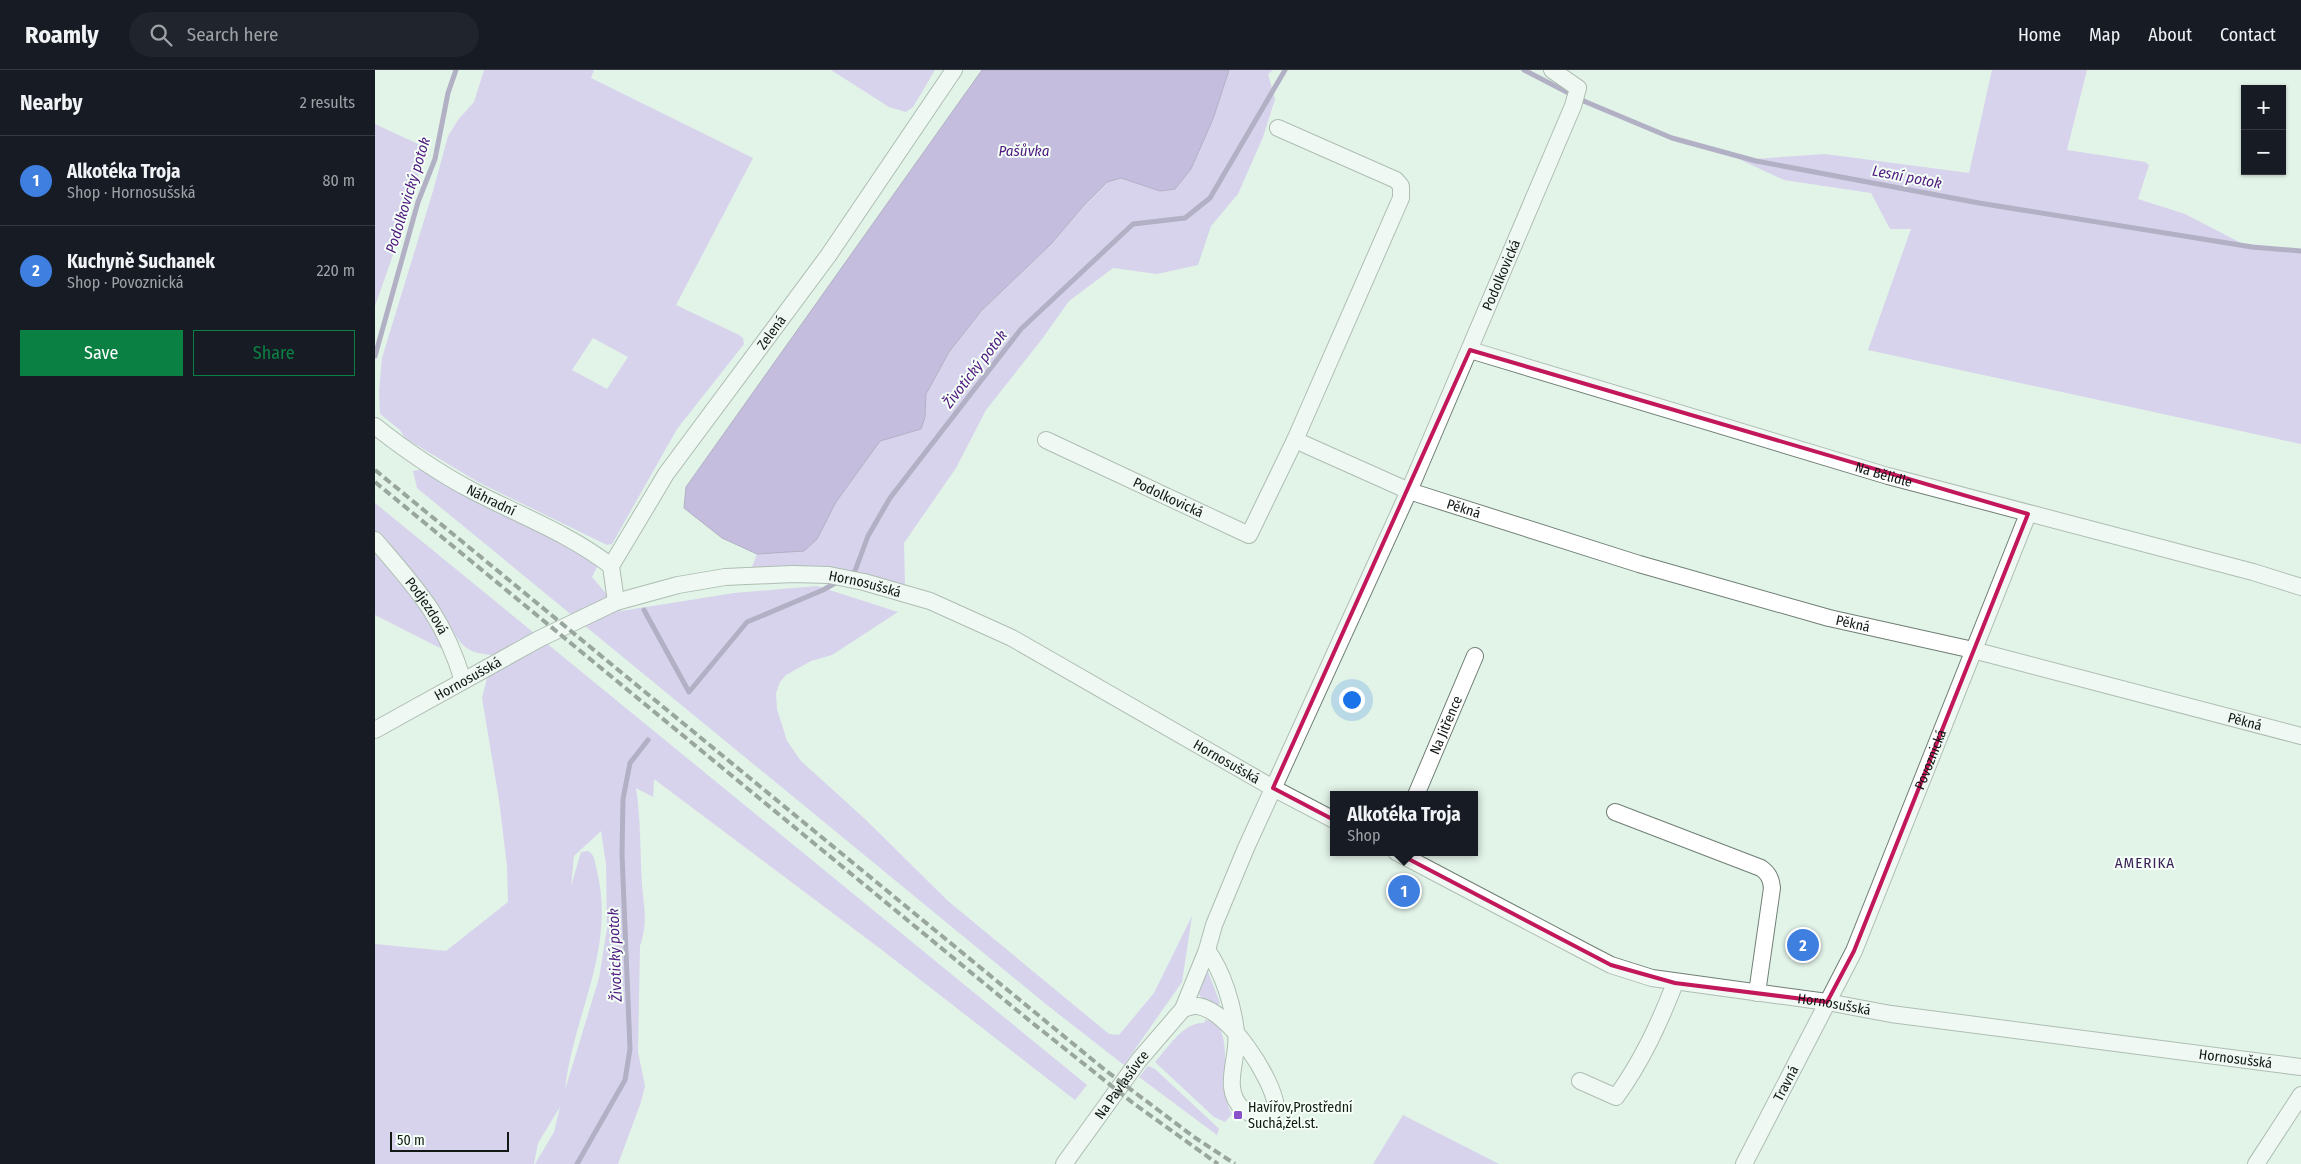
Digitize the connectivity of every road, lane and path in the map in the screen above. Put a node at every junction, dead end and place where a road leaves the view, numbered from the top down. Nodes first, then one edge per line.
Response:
1 (954, 70) edge
2 (1552, 70) edge
3 (1279, 128) dead end
4 (1470, 350) junction
5 (375, 426) edge
6 (1045, 440) dead end
7 (1295, 440) junction
8 (1409, 490) junction
9 (2028, 514) junction
10 (375, 540) edge
11 (611, 566) junction
12 (2301, 587) edge
13 (616, 602) junction
14 (1973, 650) junction
15 (1475, 656) dead end
16 (463, 681) junction
17 (375, 730) edge
18 (2301, 736) edge
19 (1273, 788) junction
20 (1418, 791) edge
21 (1615, 812) dead end
22 (1330, 818) edge
23 (1403, 856) edge
24 (1207, 950) junction
25 (1675, 983) junction
26 (1757, 993) junction
27 (1827, 1002) junction
28 (1183, 1009) junction
29 (2301, 1067) edge
30 (1581, 1080) dead end
31 (2301, 1095) edge
32 (1064, 1164) edge
33 (1744, 1164) edge
34 (2256, 1164) edge

1 - 11 street, Zelená
2 - 4 street, Podolkovická
3 - 7 street, Podolkovická
4 - 8 street, Podolkovická
4 - 9 street, Na Bělidle
5 - 11 street, Náhradní
6 - 7 street, Podolkovická
7 - 8 street
8 - 14 street, Pěkná
8 - 19 street, Podolkovická
9 - 12 street, Na Bělidle
9 - 14 street, Povoznická
10 - 16 street, Podjezdová
11 - 13 street
13 - 16 street, Hornosušská
13 - 19 street, Hornosušská
14 - 18 street, Pěkná
14 - 27 street, Povoznická
15 - 20 street, Na Jitřence
16 - 17 street, Hornosušská
19 - 22 street, Hornosušská
19 - 24 street
21 - 26 street
23 - 25 street, Hornosušská
24 - 28 street, Na Pavlasůvce
24 - 28 street
25 - 26 street, Hornosušská
25 - 30 street
26 - 27 street, Hornosušská
27 - 29 street, Hornosušská
27 - 33 street, Travná
28 - 32 street, Na Pavlasůvce
31 - 34 street

